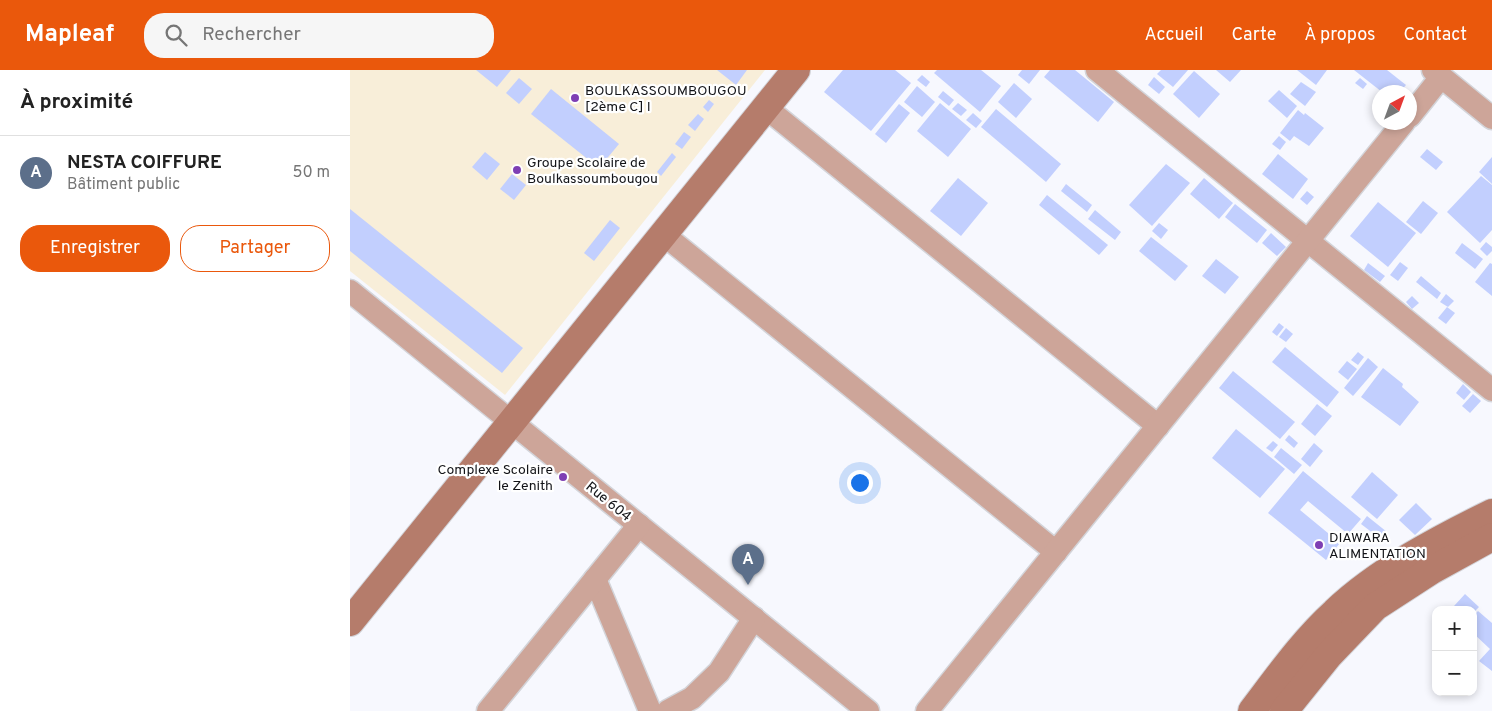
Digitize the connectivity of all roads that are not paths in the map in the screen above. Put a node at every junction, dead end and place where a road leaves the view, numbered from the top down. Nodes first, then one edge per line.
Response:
1 (796, 70) edge
2 (1097, 70) edge
3 (1437, 73) edge
4 (1417, 105) edge
5 (765, 107) junction
6 (1492, 118) edge
7 (1398, 130) edge
8 (663, 234) junction
9 (1308, 241) junction
10 (350, 291) edge
11 (1492, 390) edge
12 (512, 422) junction
13 (1158, 426) junction
14 (1492, 513) edge
15 (639, 525) junction
16 (1492, 537) edge
17 (1056, 552) junction
18 (595, 579) junction
19 (353, 612) edge
20 (754, 618) junction
21 (488, 711) edge
22 (650, 711) edge
23 (668, 711) edge
24 (868, 711) edge
25 (927, 711) edge
26 (1252, 711) edge
27 (1284, 711) edge

1 - 5 street
2 - 9 street
3 - 4 street
3 - 6 street
5 - 8 street
5 - 13 street
7 - 9 street
8 - 12 street
8 - 17 street
9 - 11 street
9 - 13 street
10 - 12 street, Rue 604
12 - 15 street, Rue 604
12 - 19 street
13 - 17 street
14 - 26 street
15 - 18 street
15 - 20 street, Rue 604
16 - 27 street
17 - 25 street
18 - 21 street
18 - 22 street
20 - 23 street
20 - 24 street, Rue 604

